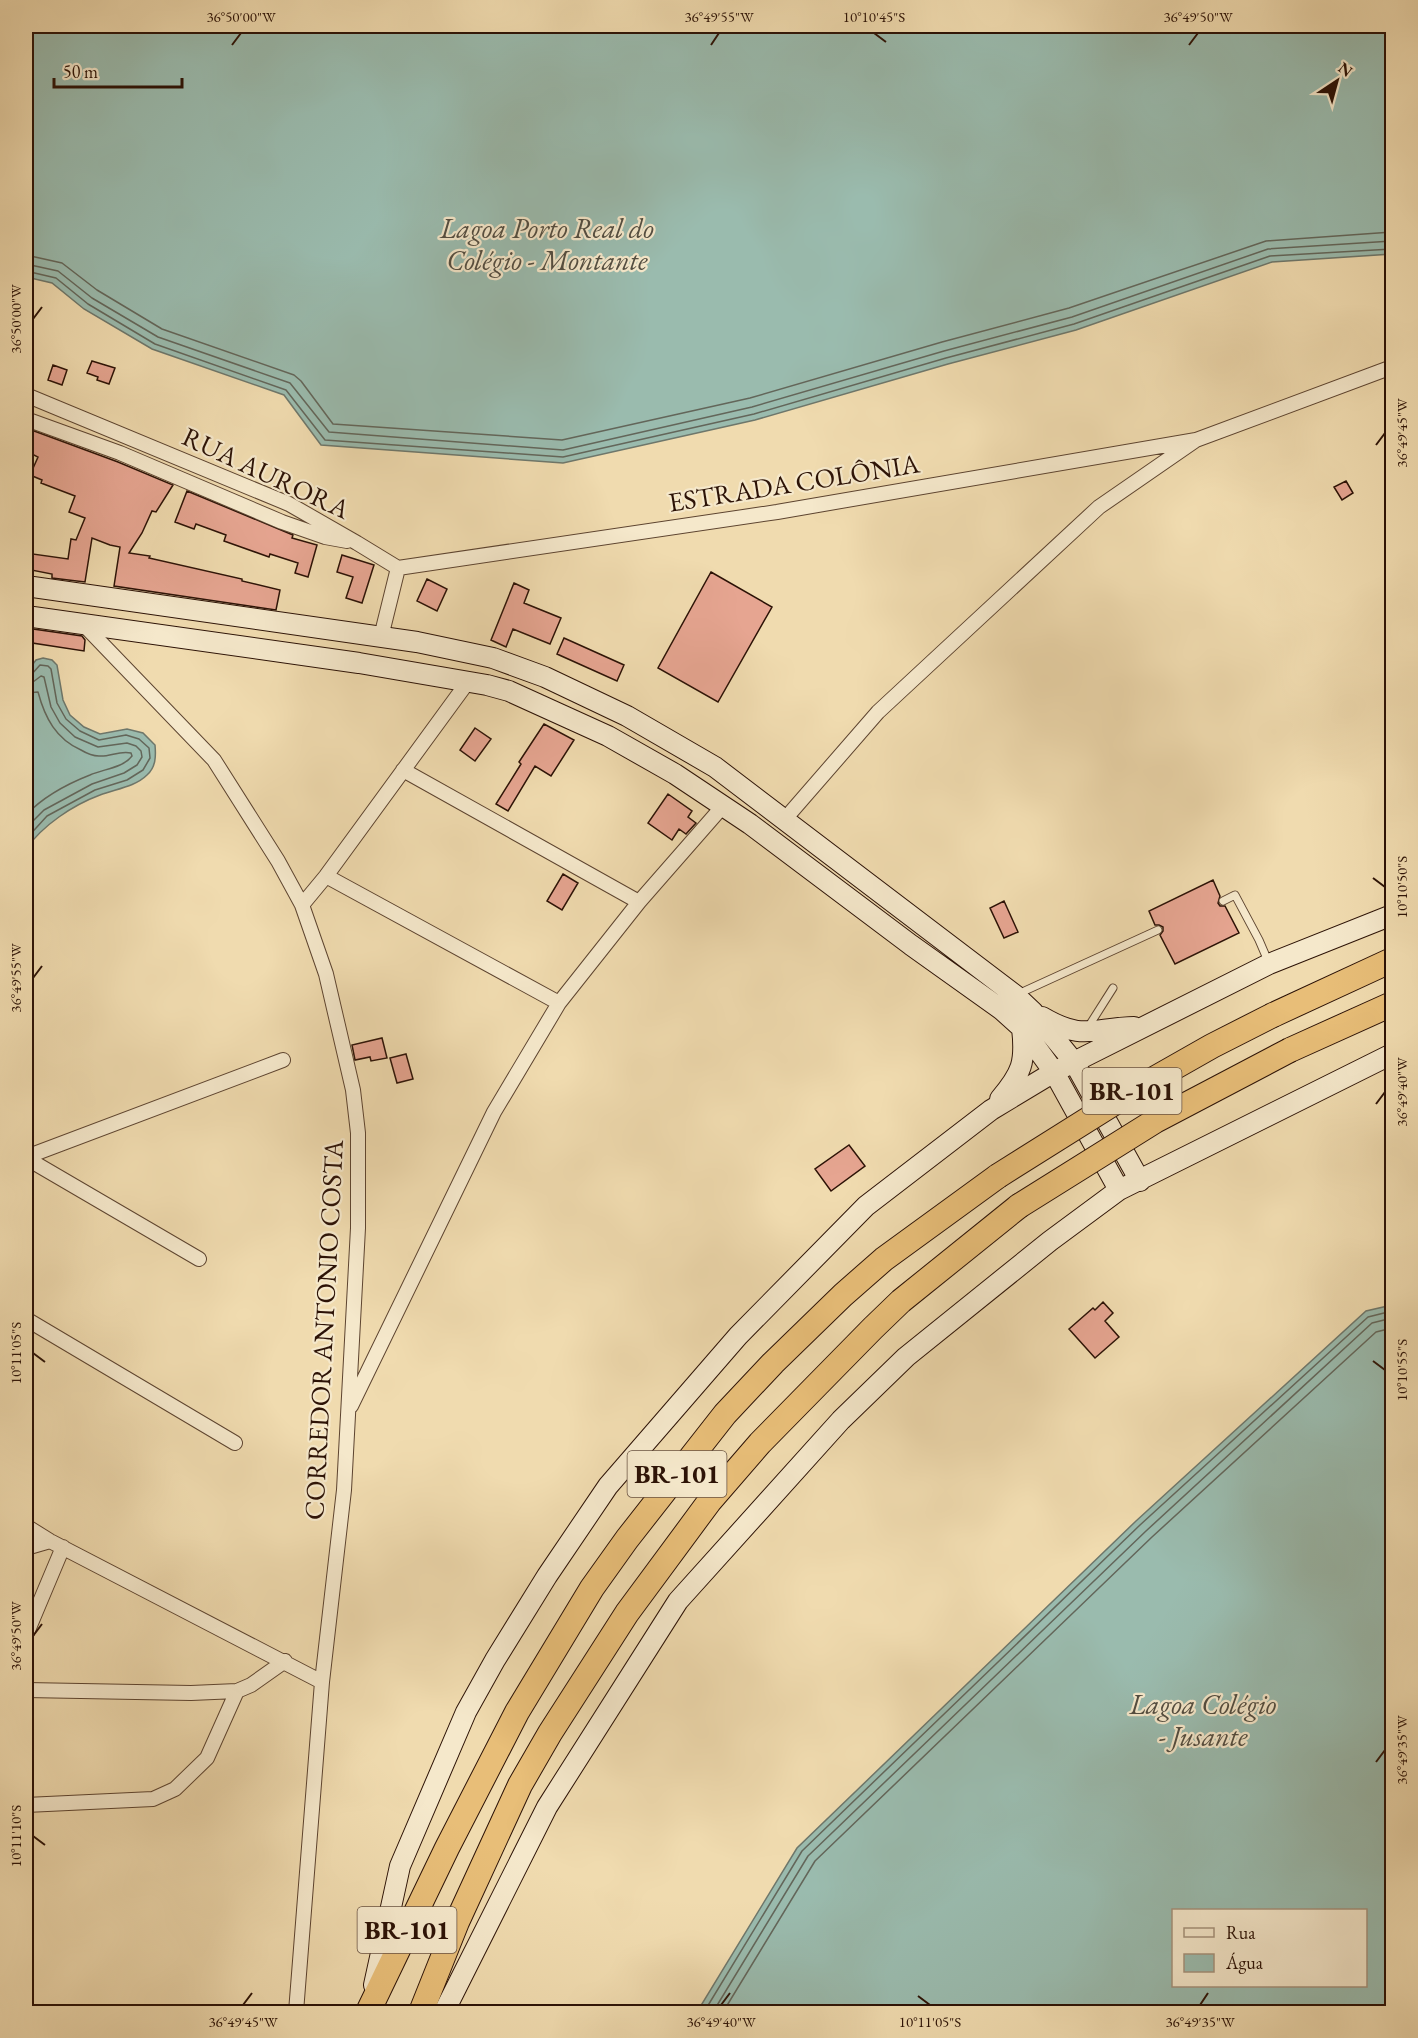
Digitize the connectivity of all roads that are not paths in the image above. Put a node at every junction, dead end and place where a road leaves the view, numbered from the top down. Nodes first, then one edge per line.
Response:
1 (1392, 368) edge
2 (26, 395) edge
3 (26, 419) edge
4 (1196, 440) junction
5 (357, 543) junction
6 (398, 568) junction
7 (26, 586) edge
8 (26, 616) edge
9 (83, 624) junction
10 (381, 637) junction
11 (493, 658) junction
12 (467, 683) junction
13 (487, 686) junction
14 (403, 770) junction
15 (723, 806) junction
16 (785, 819) junction
17 (326, 876) junction
18 (1223, 901) dead end
19 (639, 902) junction
20 (302, 905) junction
21 (1392, 915) edge
22 (1158, 930) dead end
23 (1392, 960) edge
24 (1269, 964) junction
25 (1113, 988) dead end
26 (559, 1003) junction
27 (1009, 1003) junction
28 (1392, 1004) edge
29 (1028, 1020) junction
30 (1146, 1026) junction
31 (1084, 1033) junction
32 (1392, 1054) edge
33 (283, 1060) dead end
34 (1074, 1062) junction
35 (1392, 1067) edge
36 (1054, 1072) junction
37 (1342, 1080) junction
38 (991, 1110) junction
39 (26, 1157) edge
40 (1140, 1181) junction
41 (1119, 1190) junction
42 (198, 1259) dead end
43 (26, 1319) edge
44 (348, 1413) junction
45 (235, 1443) dead end
46 (26, 1526) edge
47 (57, 1544) junction
48 (26, 1548) edge
49 (26, 1635) edge
50 (285, 1662) junction
51 (322, 1682) junction
52 (26, 1690) edge
53 (237, 1691) junction
54 (26, 1805) edge
55 (369, 2010) edge
56 (296, 2013) edge
57 (421, 2013) edge
58 (444, 2013) edge

1 - 4 street
2 - 5 street, RUA AURORA
3 - 5 street, RUA AURORA
4 - 6 street, ESTRADA COLÔNIA
4 - 16 street
5 - 6 street
6 - 10 street
7 - 10 main road
8 - 9 main road
9 - 12 main road
9 - 20 street, CORREDOR ANTONIO COSTA
10 - 11 main road
11 - 13 main road
11 - 16 main road
12 - 13 main road
12 - 14 street
13 - 15 main road
14 - 17 street
14 - 19 street
15 - 19 street
15 - 27 main road
16 - 27 main road
17 - 20 street
17 - 26 street
18 - 24 lane
19 - 26 street
20 - 44 street, CORREDOR ANTONIO COSTA
21 - 24 main road, BR-101
22 - 27 lane
23 - 55 highway, BR-101, bridge
24 - 30 main road, BR-101
25 - 31 lane
26 - 44 street
27 - 29 main road
28 - 57 highway, BR-101, bridge
29 - 31 main road
29 - 34 main road
29 - 36 main road
29 - 38 main road
30 - 31 main road
30 - 34 main road, BR-101
32 - 37 main road
33 - 39 street
34 - 36 main road, BR-101
34 - 40 main road
35 - 37 street
36 - 38 main road, BR-101
36 - 41 main road
37 - 40 main road
38 - 55 main road, BR-101
39 - 42 street
40 - 41 main road
41 - 58 main road
43 - 45 street
44 - 51 street, CORREDOR ANTONIO COSTA
46 - 47 street
47 - 48 street
47 - 49 street
47 - 50 street
50 - 51 street
50 - 53 street
51 - 56 street, CORREDOR ANTONIO COSTA
52 - 53 street
53 - 54 street

